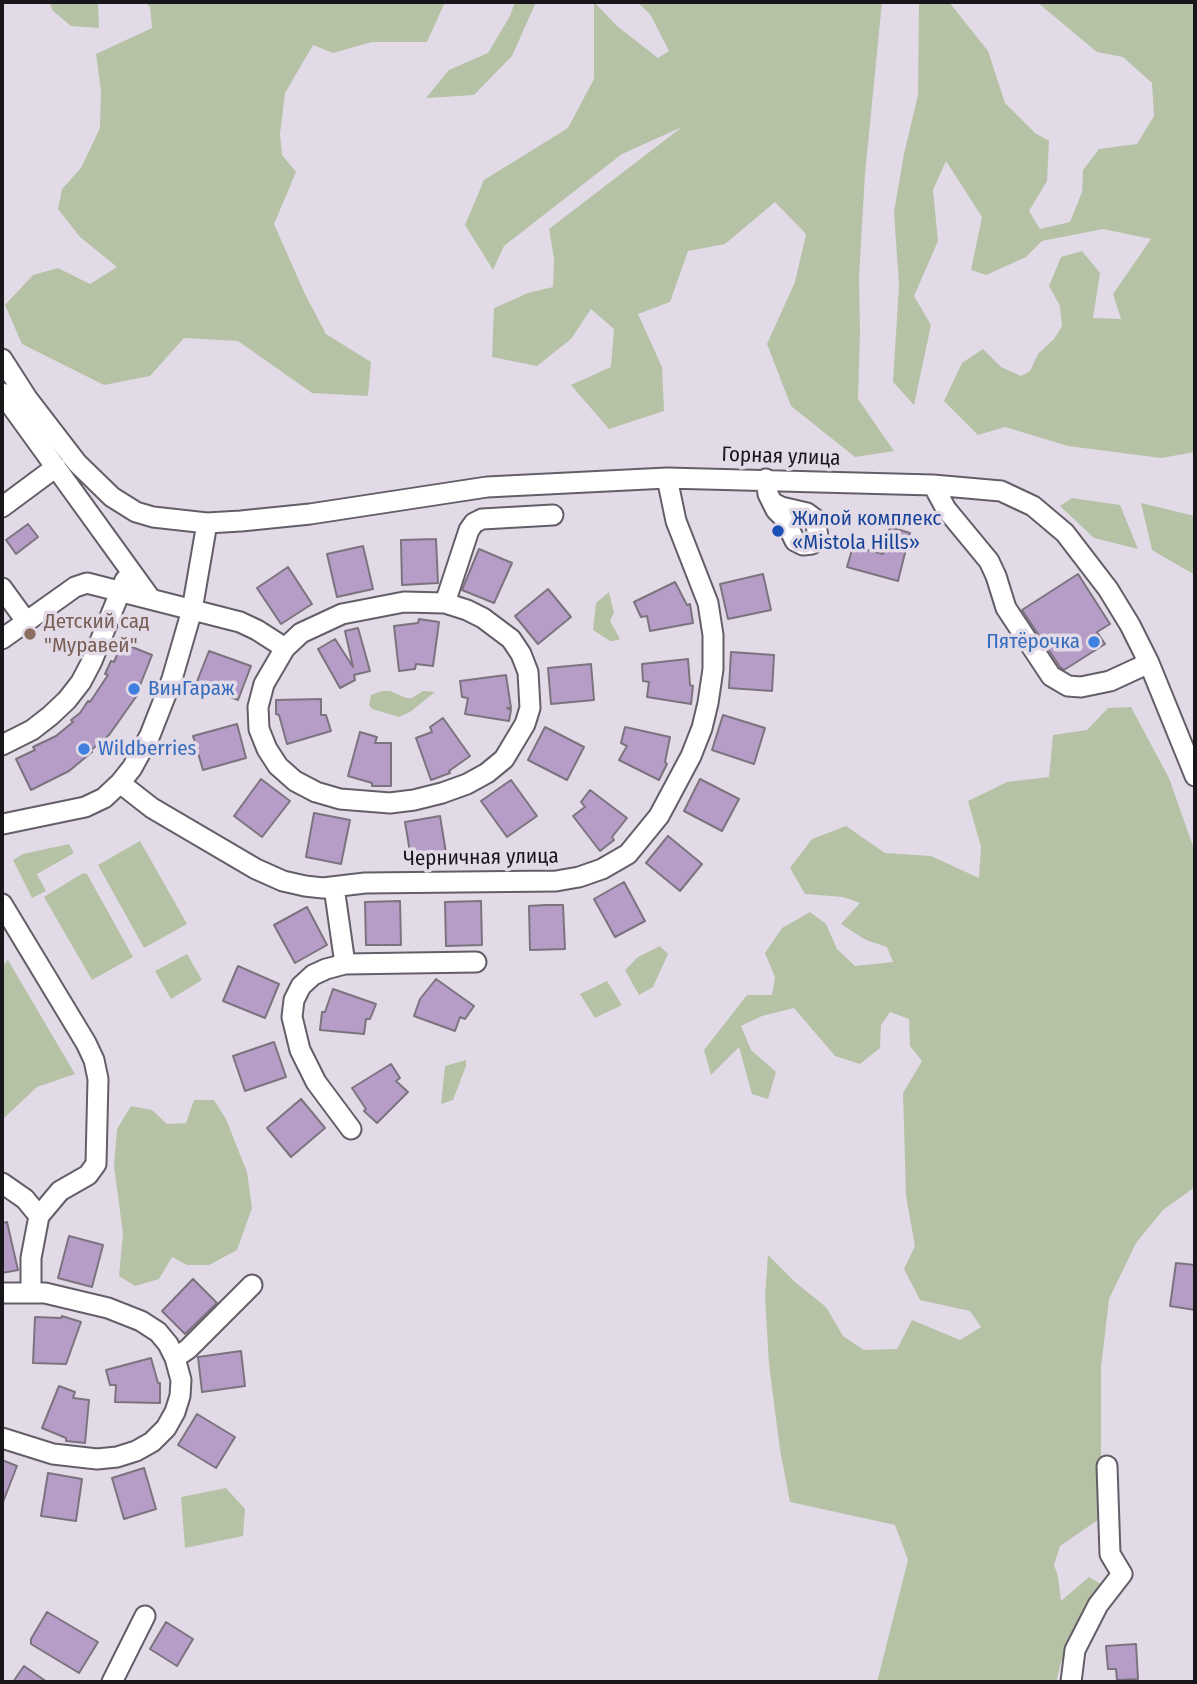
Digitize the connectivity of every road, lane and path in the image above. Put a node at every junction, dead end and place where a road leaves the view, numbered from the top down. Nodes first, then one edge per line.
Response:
1 (2, 359) edge
2 (2, 393) edge
3 (55, 467) junction
4 (667, 478) junction
5 (766, 479) junction
6 (933, 485) junction
7 (772, 502) dead end
8 (2, 507) edge
9 (553, 515) dead end
10 (207, 523) junction
11 (129, 569) junction
12 (2, 587) edge
13 (121, 590) junction
14 (151, 599) junction
15 (445, 603) junction
16 (192, 610) junction
17 (26, 621) junction
18 (2, 639) edge
19 (285, 649) junction
20 (1149, 663) junction
21 (2, 745) edge
22 (1195, 776) edge
23 (120, 783) junction
24 (2, 827) edge
25 (334, 887) junction
26 (2, 904) edge
27 (476, 962) dead end
28 (345, 964) junction
29 (351, 1129) dead end
30 (2, 1183) edge
31 (38, 1216) junction
32 (252, 1284) dead end
33 (31, 1291) junction
34 (2, 1293) edge
35 (175, 1358) junction
36 (2, 1438) edge
37 (1107, 1466) dead end
38 (145, 1616) dead end
39 (112, 1682) edge
40 (1071, 1682) edge

1 - 10 street, Горная улица
2 - 3 street
3 - 8 street
3 - 11 street
4 - 5 street, Горная улица
4 - 10 street, Горная улица
4 - 25 street, Черничная улица
5 - 6 street, Горная улица
5 - 7 street
6 - 20 street, Горная улица
6 - 20 street
9 - 15 street
10 - 16 street
11 - 13 street
11 - 14 street
12 - 17 street
13 - 14 street
13 - 17 street
13 - 21 street
14 - 16 street
15 - 19 street
15 - 19 street
16 - 19 street
16 - 23 street
17 - 18 street
20 - 22 street, Горная улица
23 - 24 street
23 - 25 street, Черничная улица
25 - 28 street
26 - 31 street
27 - 28 street
28 - 29 street
30 - 31 street
31 - 33 street
32 - 35 street
33 - 34 street
33 - 35 street
35 - 36 street
37 - 40 street
38 - 39 street

